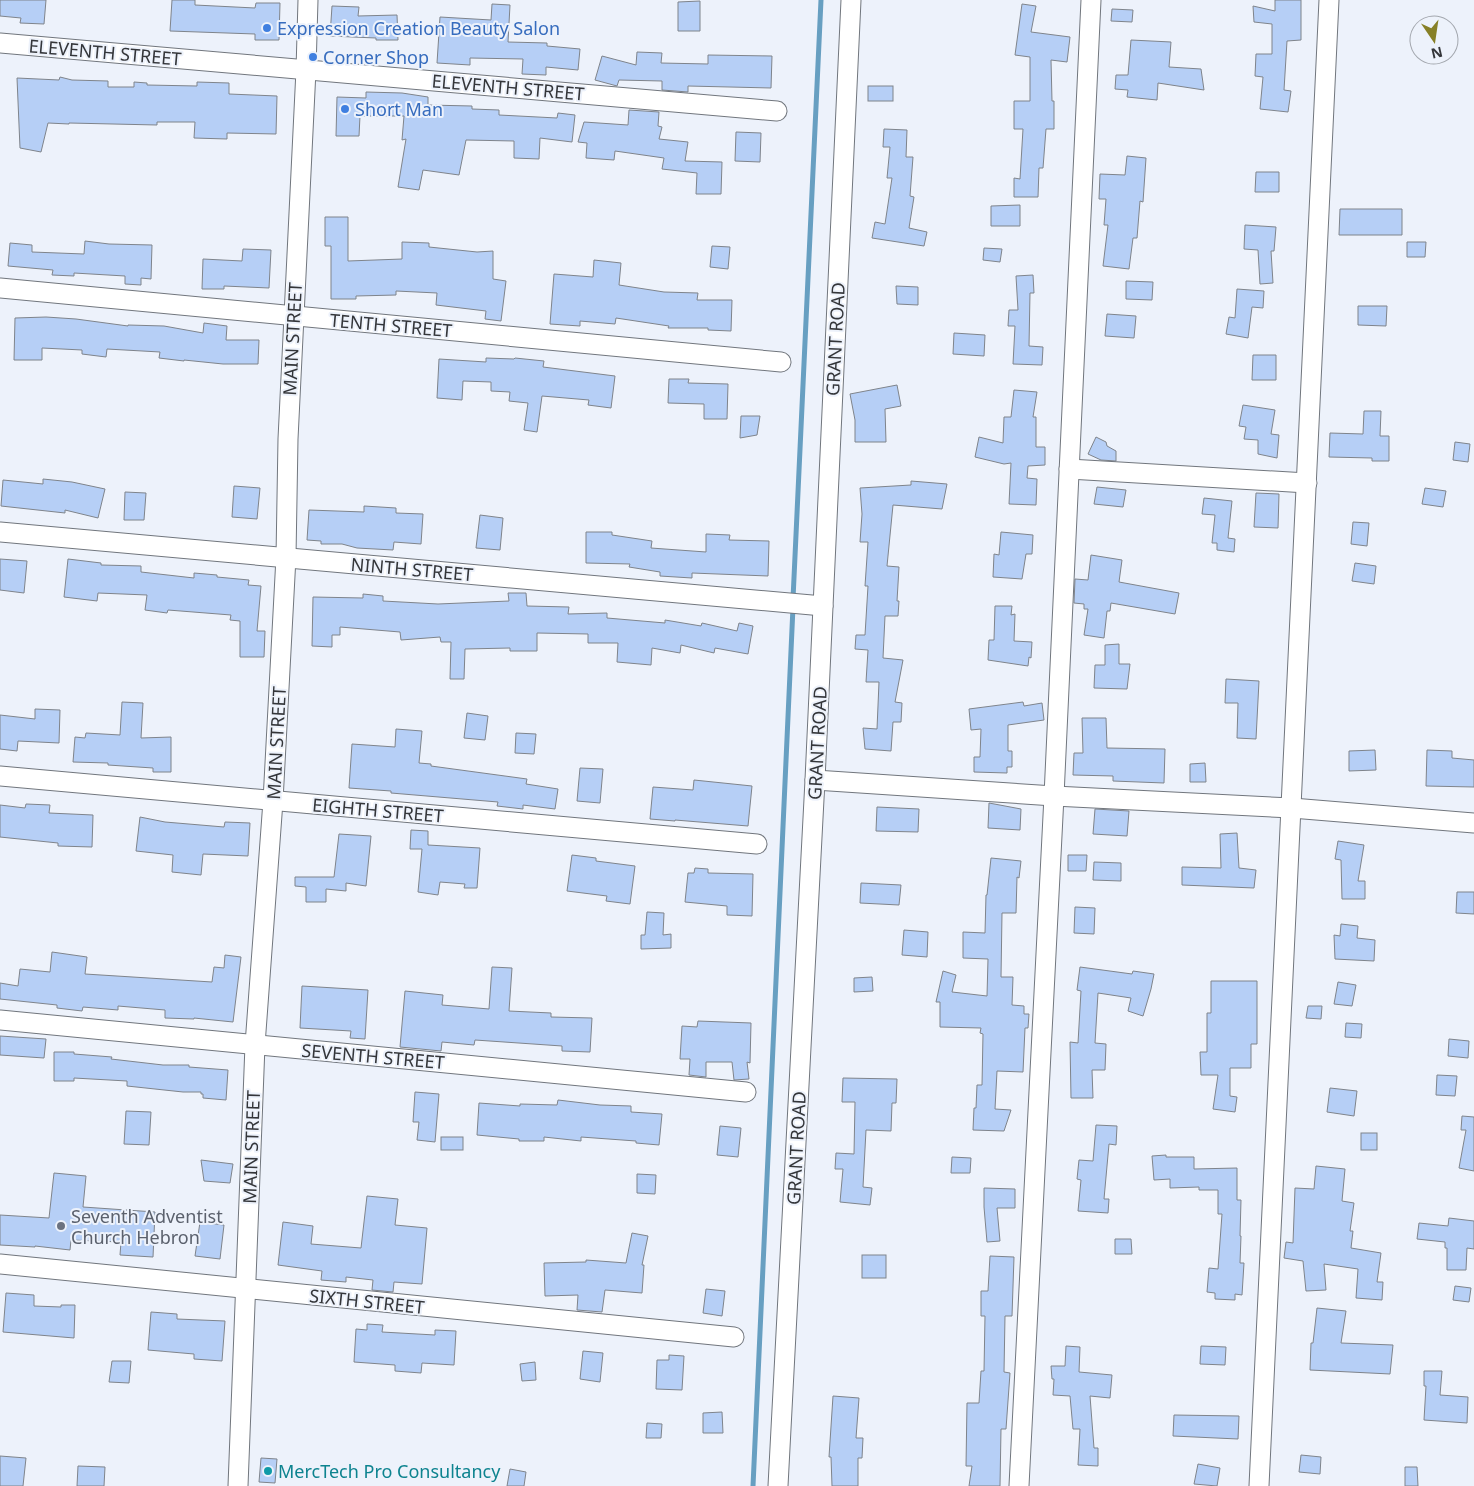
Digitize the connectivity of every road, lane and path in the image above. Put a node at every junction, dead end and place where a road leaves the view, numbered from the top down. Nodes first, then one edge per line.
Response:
1 (308, 0) edge
2 (851, 0) edge
3 (1091, 0) edge
4 (1329, 0) edge
5 (0, 42) edge
6 (306, 70) junction
7 (777, 111) dead end
8 (0, 288) edge
9 (293, 316) junction
10 (781, 362) dead end
11 (1069, 469) junction
12 (1307, 482) junction
13 (0, 532) edge
14 (286, 557) junction
15 (823, 606) junction
16 (0, 776) edge
17 (815, 780) junction
18 (1054, 796) junction
19 (273, 801) junction
20 (1292, 808) junction
21 (1474, 823) edge
22 (757, 844) dead end
23 (0, 1020) edge
24 (255, 1045) junction
25 (746, 1092) dead end
26 (0, 1264) edge
27 (245, 1288) junction
28 (734, 1337) dead end
29 (238, 1486) edge
30 (778, 1486) edge
31 (1019, 1486) edge
32 (1259, 1486) edge

1 - 6 street, MAIN STREET
2 - 15 street, GRANT ROAD
3 - 11 street
4 - 12 street
5 - 6 street, ELEVENTH STREET
6 - 7 street, ELEVENTH STREET
6 - 9 street, MAIN STREET
8 - 9 street, TENTH STREET
9 - 10 street, TENTH STREET
9 - 14 street, MAIN STREET
11 - 12 street
11 - 18 street
12 - 20 street
13 - 14 street, NINTH STREET
14 - 15 street, NINTH STREET
14 - 19 street, MAIN STREET
15 - 17 street, GRANT ROAD
16 - 19 street, EIGHTH STREET
17 - 18 street
17 - 30 street, GRANT ROAD
18 - 20 street
18 - 31 street
19 - 22 street, EIGHTH STREET
19 - 24 street, MAIN STREET
20 - 21 street
20 - 32 street
23 - 24 street, SEVENTH STREET
24 - 25 street, SEVENTH STREET
24 - 27 street, MAIN STREET
26 - 27 street, SIXTH STREET
27 - 28 street, SIXTH STREET
27 - 29 street, MAIN STREET

